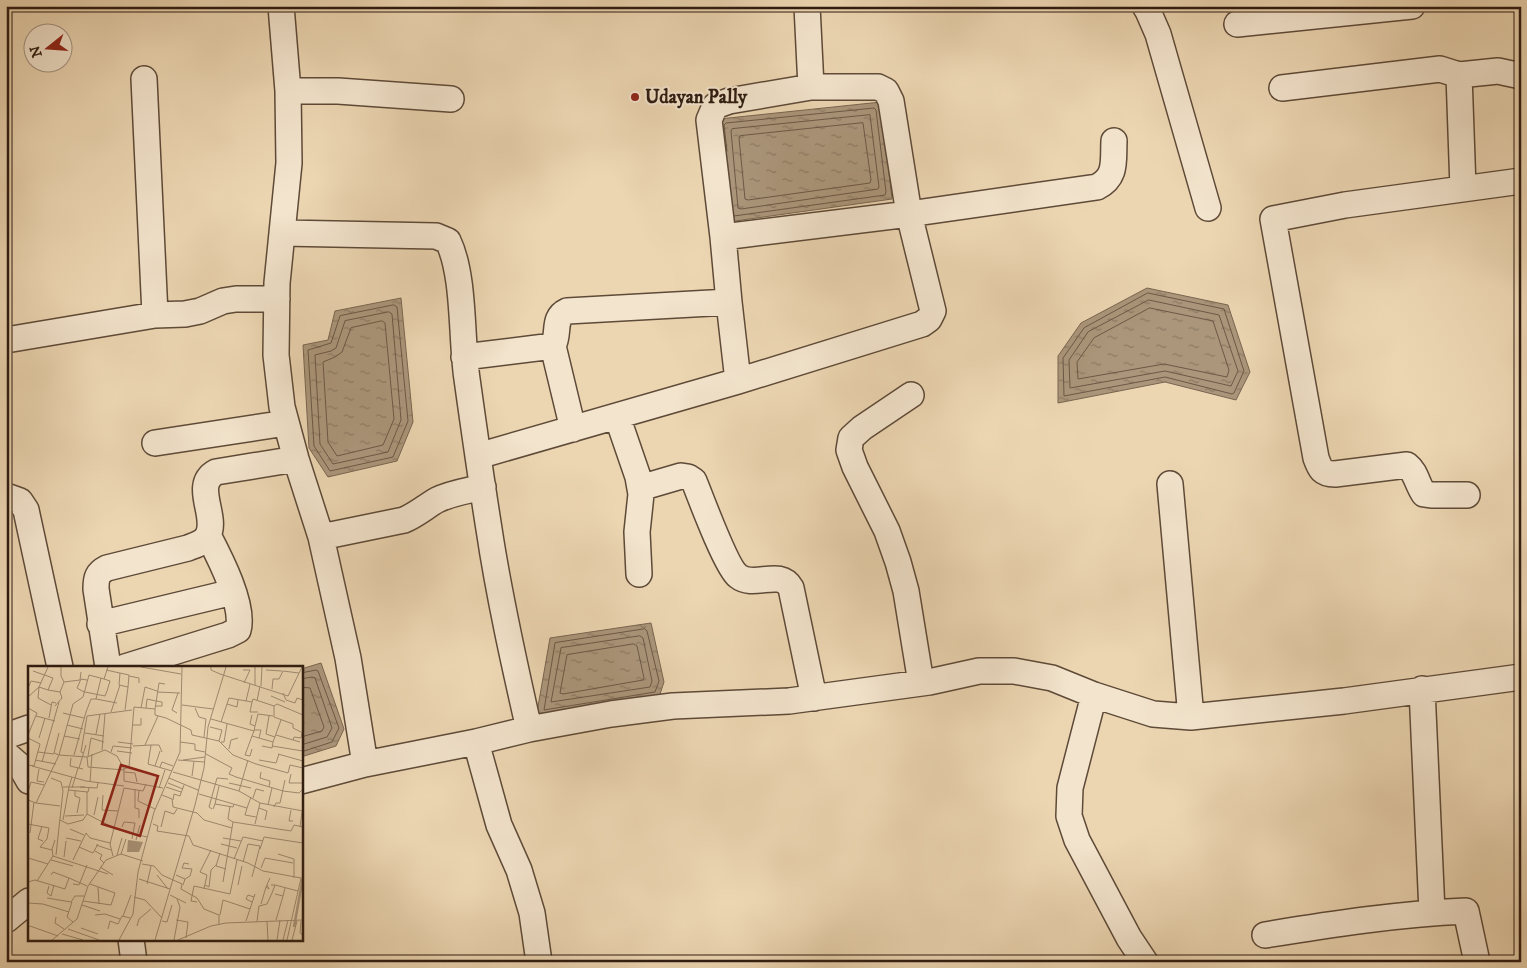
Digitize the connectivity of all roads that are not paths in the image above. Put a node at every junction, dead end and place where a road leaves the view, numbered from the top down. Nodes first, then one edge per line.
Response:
1 (282, 6) edge
2 (807, 6) edge
3 (1145, 6) edge
4 (1412, 6) edge
5 (1237, 24) dead end
6 (1459, 76) junction
7 (1521, 76) edge
8 (144, 79) dead end
9 (811, 87) junction
10 (1282, 88) dead end
11 (288, 91) junction
12 (451, 99) dead end
13 (1114, 141) dead end
14 (1521, 181) edge
15 (1463, 188) junction
16 (1208, 208) dead end
17 (909, 214) junction
18 (283, 233) junction
19 (723, 237) junction
20 (277, 299) junction
21 (729, 302) junction
22 (155, 315) junction
23 (6, 340) edge
24 (553, 346) junction
25 (464, 357) junction
26 (738, 381) junction
27 (911, 395) dead end
28 (617, 416) junction
29 (286, 423) junction
30 (573, 429) junction
31 (156, 443) dead end
32 (478, 456) junction
33 (296, 459) junction
34 (1170, 484) dead end
35 (483, 487) junction
36 (640, 488) junction
37 (1467, 495) dead end
38 (6, 496) edge
39 (208, 535) junction
40 (321, 537) junction
41 (640, 574) dead end
42 (233, 592) junction
43 (100, 624) junction
44 (60, 666) edge
45 (108, 666) edge
46 (128, 666) edge
47 (1521, 677) edge
48 (921, 683) junction
49 (1422, 689) junction
50 (1094, 695) junction
51 (814, 698) junction
52 (1191, 717) junction
53 (28, 728) edge
54 (528, 729) junction
55 (6, 736) edge
56 (476, 742) junction
57 (6, 754) edge
58 (365, 764) junction
59 (28, 779) edge
60 (302, 781) edge
61 (28, 902) edge
62 (1432, 912) junction
63 (6, 920) edge
64 (1265, 935) dead end
65 (132, 940) edge
66 (134, 962) edge
67 (540, 962) edge
68 (1145, 962) edge
69 (1477, 962) edge

1 - 11 street
2 - 9 street
3 - 16 street
4 - 5 street
6 - 7 street
6 - 10 street
6 - 15 street
8 - 22 street
9 - 17 street
9 - 19 street
11 - 12 street
11 - 18 street
13 - 17 street
14 - 15 street
15 - 37 street
17 - 19 street
17 - 26 street
18 - 20 street
18 - 25 street
19 - 21 street
20 - 22 street
20 - 29 street
21 - 24 street
21 - 26 street
22 - 23 street
24 - 25 street
24 - 30 street
25 - 32 street
26 - 28 street
27 - 48 street
28 - 30 street
28 - 36 street
29 - 31 street
29 - 33 street
30 - 32 street
32 - 35 street
33 - 39 street
33 - 40 street
34 - 52 street
35 - 40 street
35 - 54 street
36 - 41 street
36 - 51 street
38 - 44 street
39 - 42 street
39 - 43 street
40 - 58 street
42 - 43 street
42 - 46 street
43 - 45 street
47 - 49 street
48 - 50 street
48 - 51 street
49 - 52 street
49 - 62 street
50 - 52 street
50 - 68 street
51 - 54 street
53 - 55 street
54 - 56 street
56 - 58 street
56 - 67 street
57 - 59 street
58 - 60 street
61 - 63 street
62 - 64 street
62 - 69 street
65 - 66 street

